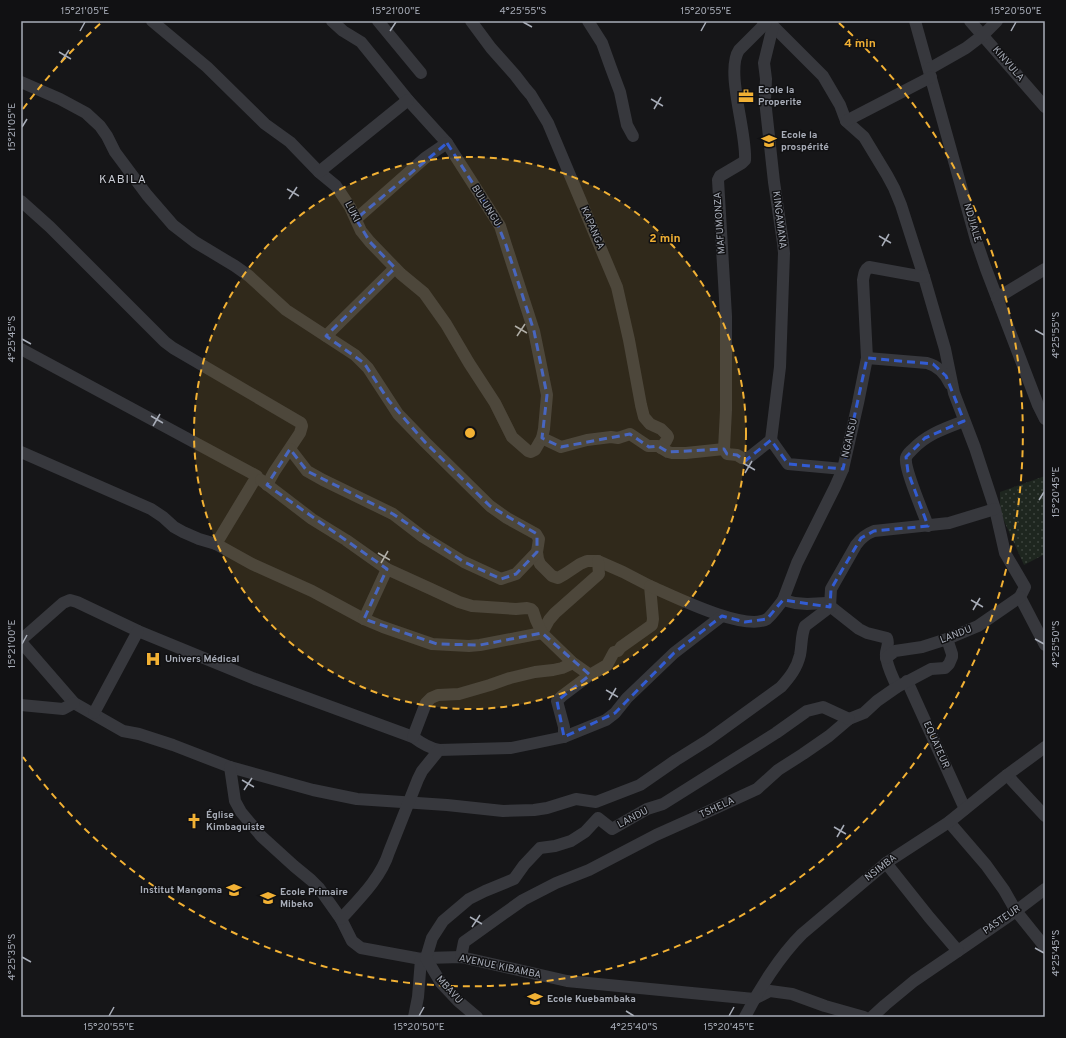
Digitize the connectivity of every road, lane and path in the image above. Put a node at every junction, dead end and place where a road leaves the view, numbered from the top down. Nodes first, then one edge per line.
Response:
1 (152, 21) edge
2 (332, 21) edge
3 (378, 21) edge
4 (472, 21) edge
5 (588, 21) edge
6 (915, 21) edge
7 (970, 21) edge
8 (997, 21) edge
9 (767, 23) edge
10 (983, 35) junction
11 (421, 72) dead end
12 (930, 73) junction
13 (21, 82) edge
14 (408, 100) junction
15 (1045, 107) edge
16 (846, 120) junction
17 (633, 136) dead end
18 (447, 143) junction
19 (319, 172) junction
20 (21, 201) edge
21 (356, 219) junction
22 (395, 268) junction
23 (1045, 269) edge
24 (924, 276) junction
25 (998, 298) junction
26 (326, 336) junction
27 (21, 349) edge
28 (867, 358) junction
29 (954, 393) junction
30 (1045, 419) edge
31 (964, 421) junction
32 (542, 438) junction
33 (771, 440) junction
34 (661, 448) junction
35 (290, 449) junction
36 (724, 449) junction
37 (21, 452) edge
38 (843, 469) junction
39 (257, 476) junction
40 (267, 485) junction
41 (995, 509) junction
42 (928, 526) junction
43 (216, 544) junction
44 (537, 552) junction
45 (598, 561) junction
46 (387, 569) junction
47 (650, 586) junction
48 (1020, 597) junction
49 (783, 600) junction
50 (830, 607) junction
51 (722, 616) junction
52 (364, 618) junction
53 (138, 631) junction
54 (542, 633) junction
55 (947, 638) junction
56 (21, 641) edge
57 (1045, 645) edge
58 (886, 658) junction
59 (573, 662) junction
60 (590, 675) junction
61 (907, 681) junction
62 (897, 687) junction
63 (74, 703) junction
64 (21, 705) edge
65 (94, 713) junction
66 (848, 719) junction
67 (413, 737) junction
68 (564, 737) junction
69 (1045, 747) edge
70 (439, 750) junction
71 (230, 767) junction
72 (1007, 775) junction
73 (409, 803) junction
74 (965, 809) junction
75 (1045, 816) edge
76 (949, 822) junction
77 (886, 863) junction
78 (1045, 889) edge
79 (1016, 911) junction
80 (341, 919) junction
81 (1045, 947) edge
82 (958, 950) junction
83 (460, 957) junction
84 (423, 959) junction
85 (754, 999) junction
86 (414, 1017) edge
87 (478, 1017) edge
88 (745, 1017) edge
89 (864, 1017) edge
90 (872, 1017) edge

1 - 19 street, LUKI
2 - 14 street, BULUNGU
3 - 11 street
4 - 34 street, KAPANGA
5 - 17 street
6 - 12 street, NDJIALE
7 - 10 street, KINVULA
8 - 10 street
9 - 16 street
9 - 33 street, KINGAMANA
9 - 36 street, MAFUMONZA
10 - 12 street
10 - 15 street, KINVULA
12 - 16 street
12 - 25 street, NDJIALE
13 - 26 street
14 - 18 street, BULUNGU
14 - 19 street
16 - 24 street
18 - 21 street
18 - 32 street, BULUNGU
19 - 21 street, LUKI
20 - 35 street
21 - 22 street, LUKI
22 - 26 street
22 - 32 street, LUKI
23 - 25 street
24 - 28 street, NGANSU
24 - 29 street
25 - 30 street, NDJIALE
26 - 44 street
27 - 39 street
28 - 29 street
28 - 38 street, NGANSU
29 - 31 street
31 - 41 street
31 - 42 street
32 - 34 street
33 - 36 street
33 - 38 street
34 - 36 street
35 - 40 street
35 - 44 street
37 - 43 street
38 - 49 street, NGANSU
39 - 40 street
39 - 43 street
40 - 46 street
41 - 42 street
41 - 48 street
42 - 50 street
43 - 52 street
44 - 45 street
45 - 47 street
45 - 54 street
46 - 52 street
46 - 54 street
47 - 51 street
47 - 60 street
48 - 55 street, LANDU
48 - 57 street
49 - 50 street
49 - 51 street
50 - 58 street
50 - 73 street
51 - 68 street
52 - 54 street
53 - 56 street
53 - 65 street
53 - 67 street
54 - 59 street
55 - 58 street, LANDU
55 - 61 street, TSHELA
56 - 63 street
58 - 62 street
59 - 60 street
59 - 67 street
60 - 68 street
61 - 62 street, TSHELA
61 - 74 street, EQUATEUR
62 - 66 street, TSHELA
63 - 64 street
63 - 65 street
65 - 71 street
66 - 83 street, TSHELA
66 - 84 street, LANDU
67 - 70 street
68 - 70 street
69 - 72 street, NSIMBA
70 - 73 street
71 - 73 street
71 - 80 street, AVENUE KIBAMBA
72 - 74 street, NSIMBA
72 - 75 street
73 - 80 street
74 - 76 street, NSIMBA
76 - 77 street, NSIMBA
76 - 79 street
77 - 82 street
77 - 85 street, NSIMBA
78 - 79 street, PASTEUR
79 - 81 street
79 - 82 street, PASTEUR
80 - 84 street, AVENUE KIBAMBA
82 - 90 street, PASTEUR
83 - 84 street, AVENUE KIBAMBA
83 - 85 street, AVENUE KIBAMBA
84 - 86 street
84 - 87 street, MBAVU
85 - 88 street, NSIMBA
85 - 89 street, AVENUE KIBAMBA

